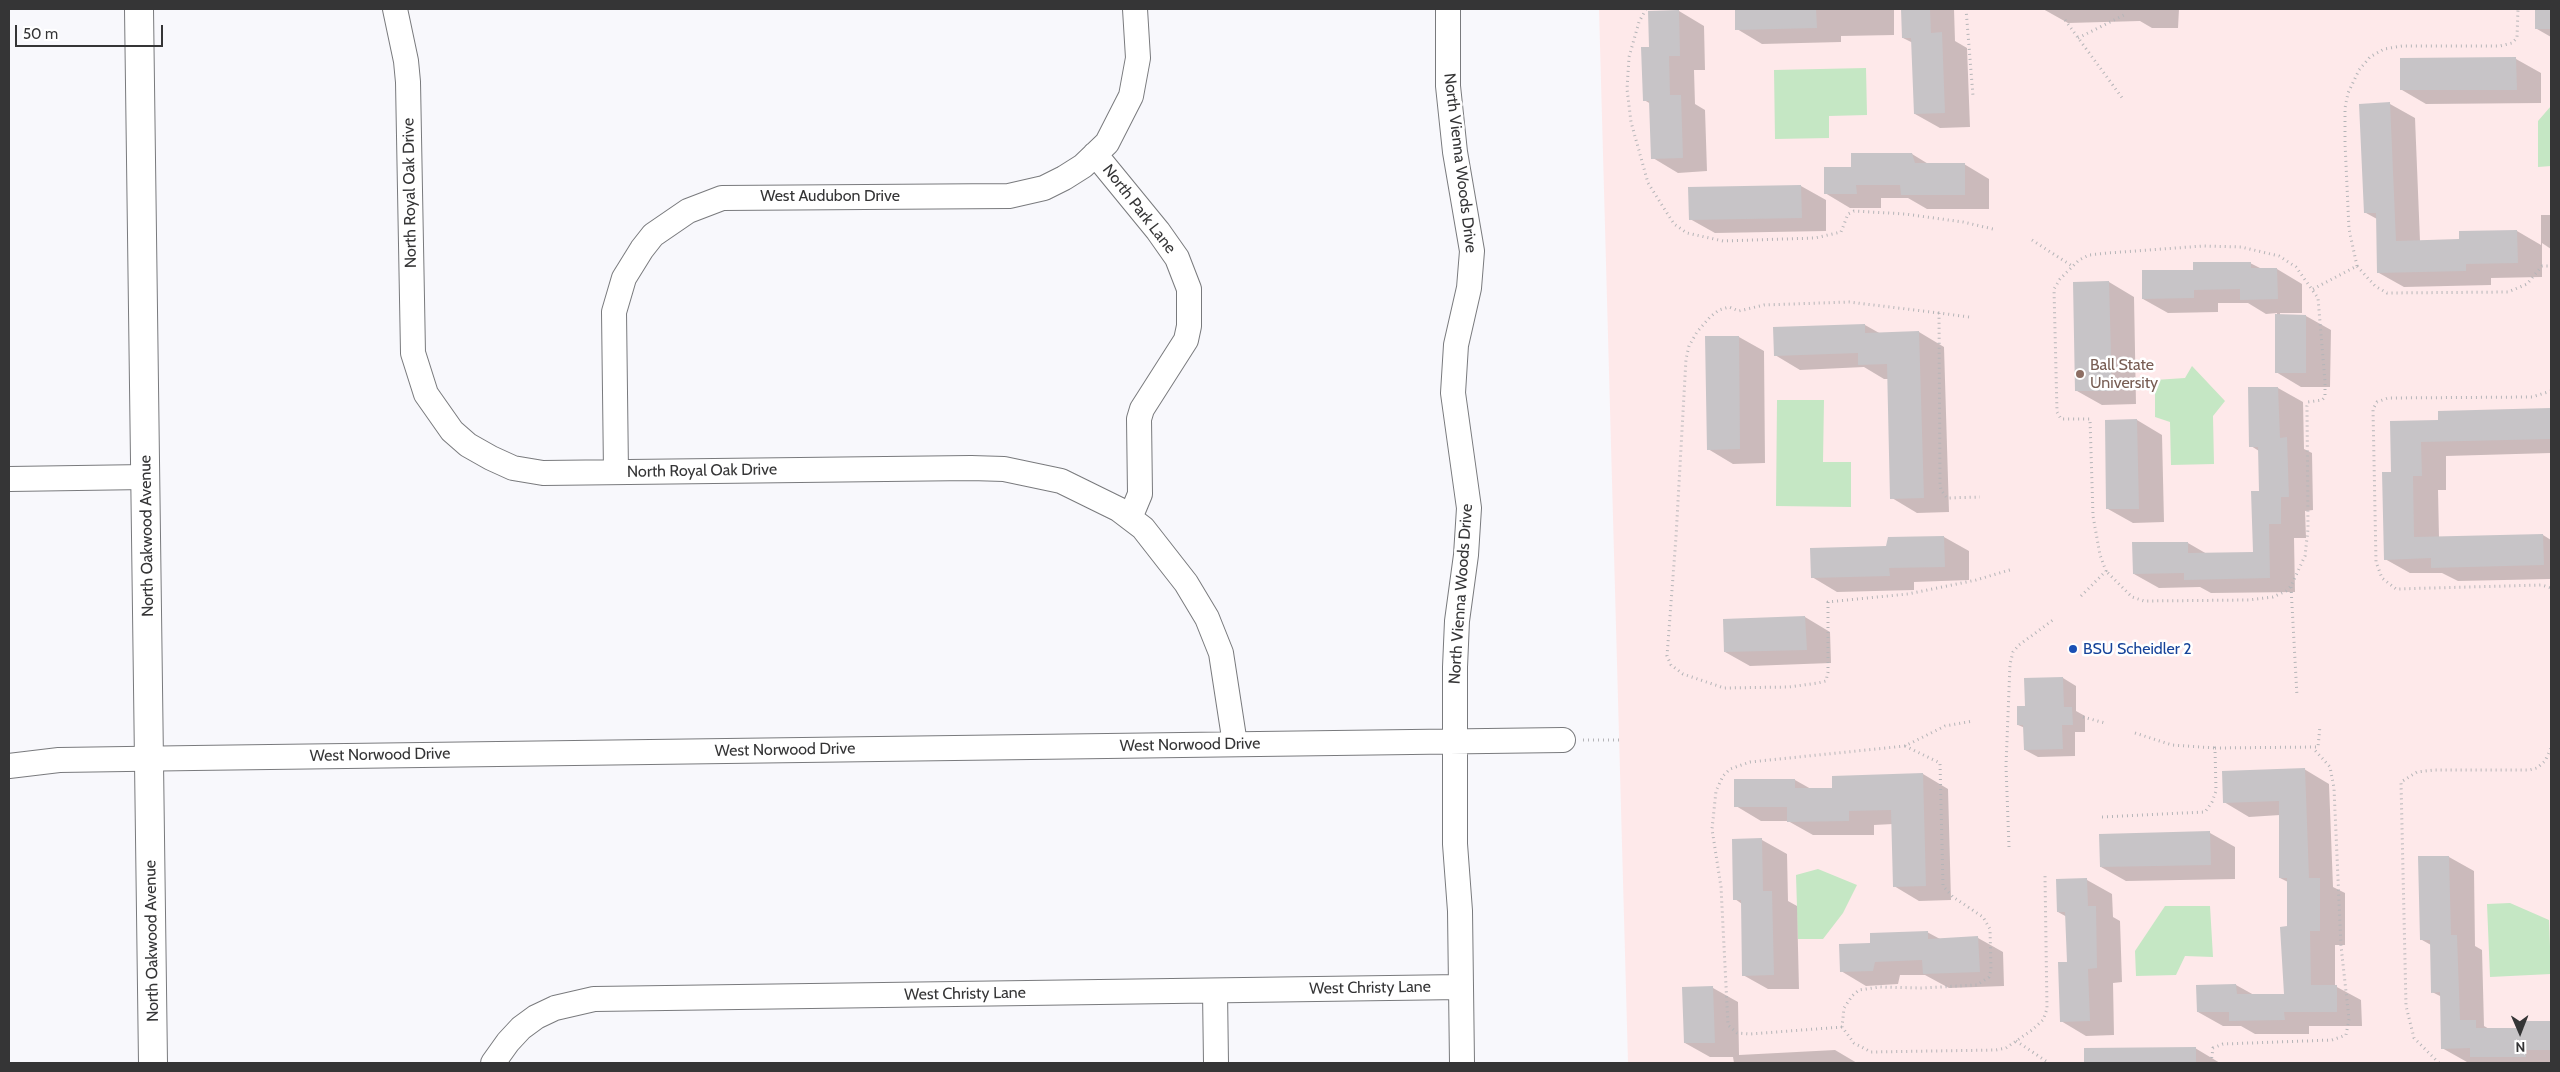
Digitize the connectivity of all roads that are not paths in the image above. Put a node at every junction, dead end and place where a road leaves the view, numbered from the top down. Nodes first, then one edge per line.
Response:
1 (139, 9) edge
2 (395, 9) edge
3 (1135, 9) edge
4 (1448, 9) edge
5 (1096, 154) junction
6 (616, 472) junction
7 (9, 478) edge
8 (146, 478) junction
9 (1130, 518) junction
10 (1563, 740) road end
11 (1455, 741) junction
12 (1235, 744) junction
13 (150, 758) junction
14 (9, 766) edge
15 (1461, 987) junction
16 (1215, 991) junction
17 (153, 1063) edge
18 (493, 1063) edge
19 (1216, 1063) edge
20 (1462, 1063) edge

1 - 8 street, North Oakwood Avenue
2 - 6 street, North Royal Oak Drive
3 - 5 street, West Audubon Drive
4 - 11 street, North Vienna Woods Drive
5 - 6 street, West Audubon Drive
5 - 9 street, North Park Lane
6 - 9 street, North Royal Oak Drive
7 - 8 street
8 - 13 street, North Oakwood Avenue
9 - 12 street, North Royal Oak Drive
10 - 11 street, West Norwood Drive
11 - 12 street, West Norwood Drive
11 - 15 street, North Vienna Woods Drive
12 - 13 street, West Norwood Drive
13 - 14 street, West Norwood Drive
13 - 17 street, North Oakwood Avenue
15 - 16 street, West Christy Lane
15 - 20 street, North Vienna Woods Drive
16 - 18 street, West Christy Lane
16 - 19 street

